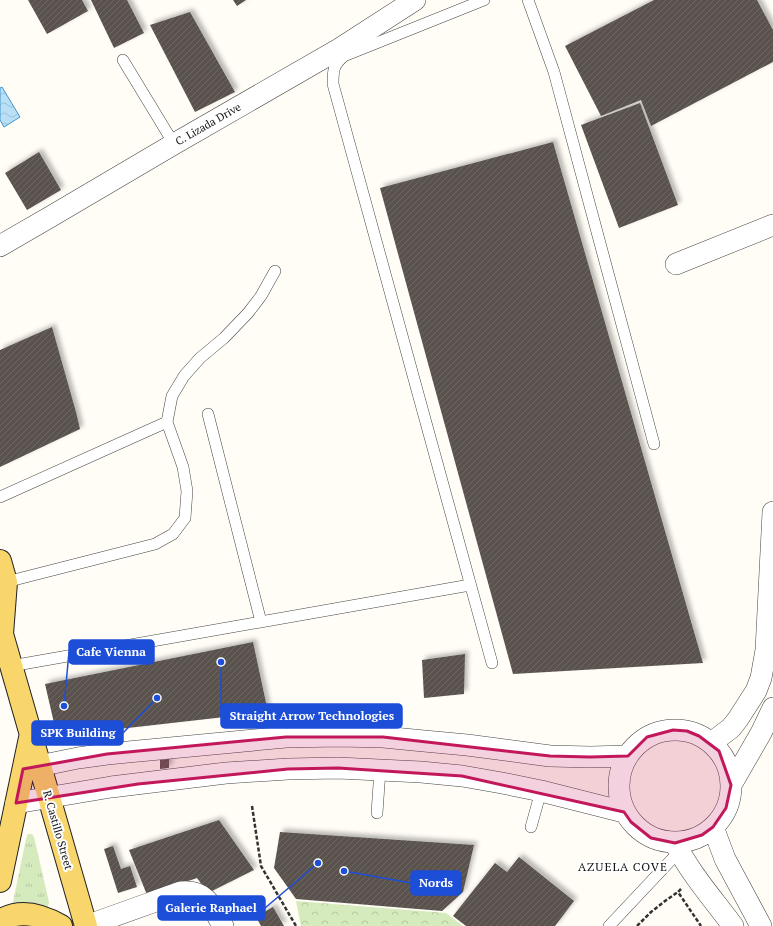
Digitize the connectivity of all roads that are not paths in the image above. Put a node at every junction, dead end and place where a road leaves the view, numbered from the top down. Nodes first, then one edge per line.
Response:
1 (415, 0) edge
2 (484, 0) edge
3 (528, 0) edge
4 (123, 60) dead end
5 (174, 144) junction
6 (773, 225) edge
7 (0, 246) edge
8 (676, 264) dead end
9 (275, 271) dead end
10 (208, 414) dead end
11 (167, 422) junction
12 (654, 444) dead end
13 (0, 497) edge
14 (773, 512) edge
15 (0, 560) edge
16 (6, 582) junction
17 (470, 585) junction
18 (261, 622) junction
19 (1, 632) edge
20 (492, 662) dead end
21 (11, 666) junction
22 (773, 708) edge
23 (224, 742) junction
24 (711, 743) junction
25 (628, 756) junction
26 (32, 767) junction
27 (380, 770) junction
28 (226, 773) junction
29 (731, 784) junction
30 (541, 791) junction
31 (49, 797) junction
32 (16, 803) junction
33 (624, 812) junction
34 (377, 813) dead end
35 (531, 827) dead end
36 (713, 827) junction
37 (681, 845) junction
38 (3, 847) edge
39 (0, 881) edge
40 (0, 921) edge
41 (61, 926) edge
42 (86, 926) edge
43 (223, 926) edge
44 (609, 926) edge
45 (733, 926) edge
46 (761, 926) edge

1 - 5 street, C. Lizada Drive
2 - 17 lane
3 - 12 lane
4 - 5 lane
5 - 7 street, C. Lizada Drive
6 - 8 street
9 - 11 lane
10 - 18 lane
11 - 13 lane
11 - 16 lane
14 - 24 street
15 - 16 main road
16 - 19 main road
17 - 18 lane
17 - 20 lane
18 - 21 lane
19 - 21 main road, R. Castillo Street
21 - 26 main road, R. Castillo Street
22 - 29 street
23 - 25 street
23 - 26 street
23 - 28 street
24 - 25 street
24 - 29 street
25 - 33 street
26 - 31 main road, R. Castillo Street
26 - 32 main road
27 - 28 street
27 - 30 street
27 - 34 lane
28 - 31 street
29 - 36 street
30 - 33 street
30 - 35 lane
31 - 32 street
31 - 42 main road, R. Castillo Street
32 - 38 main road
33 - 37 street
36 - 37 street
36 - 46 street
37 - 44 lane
37 - 45 street
38 - 39 main road
40 - 41 main road
42 - 43 street

